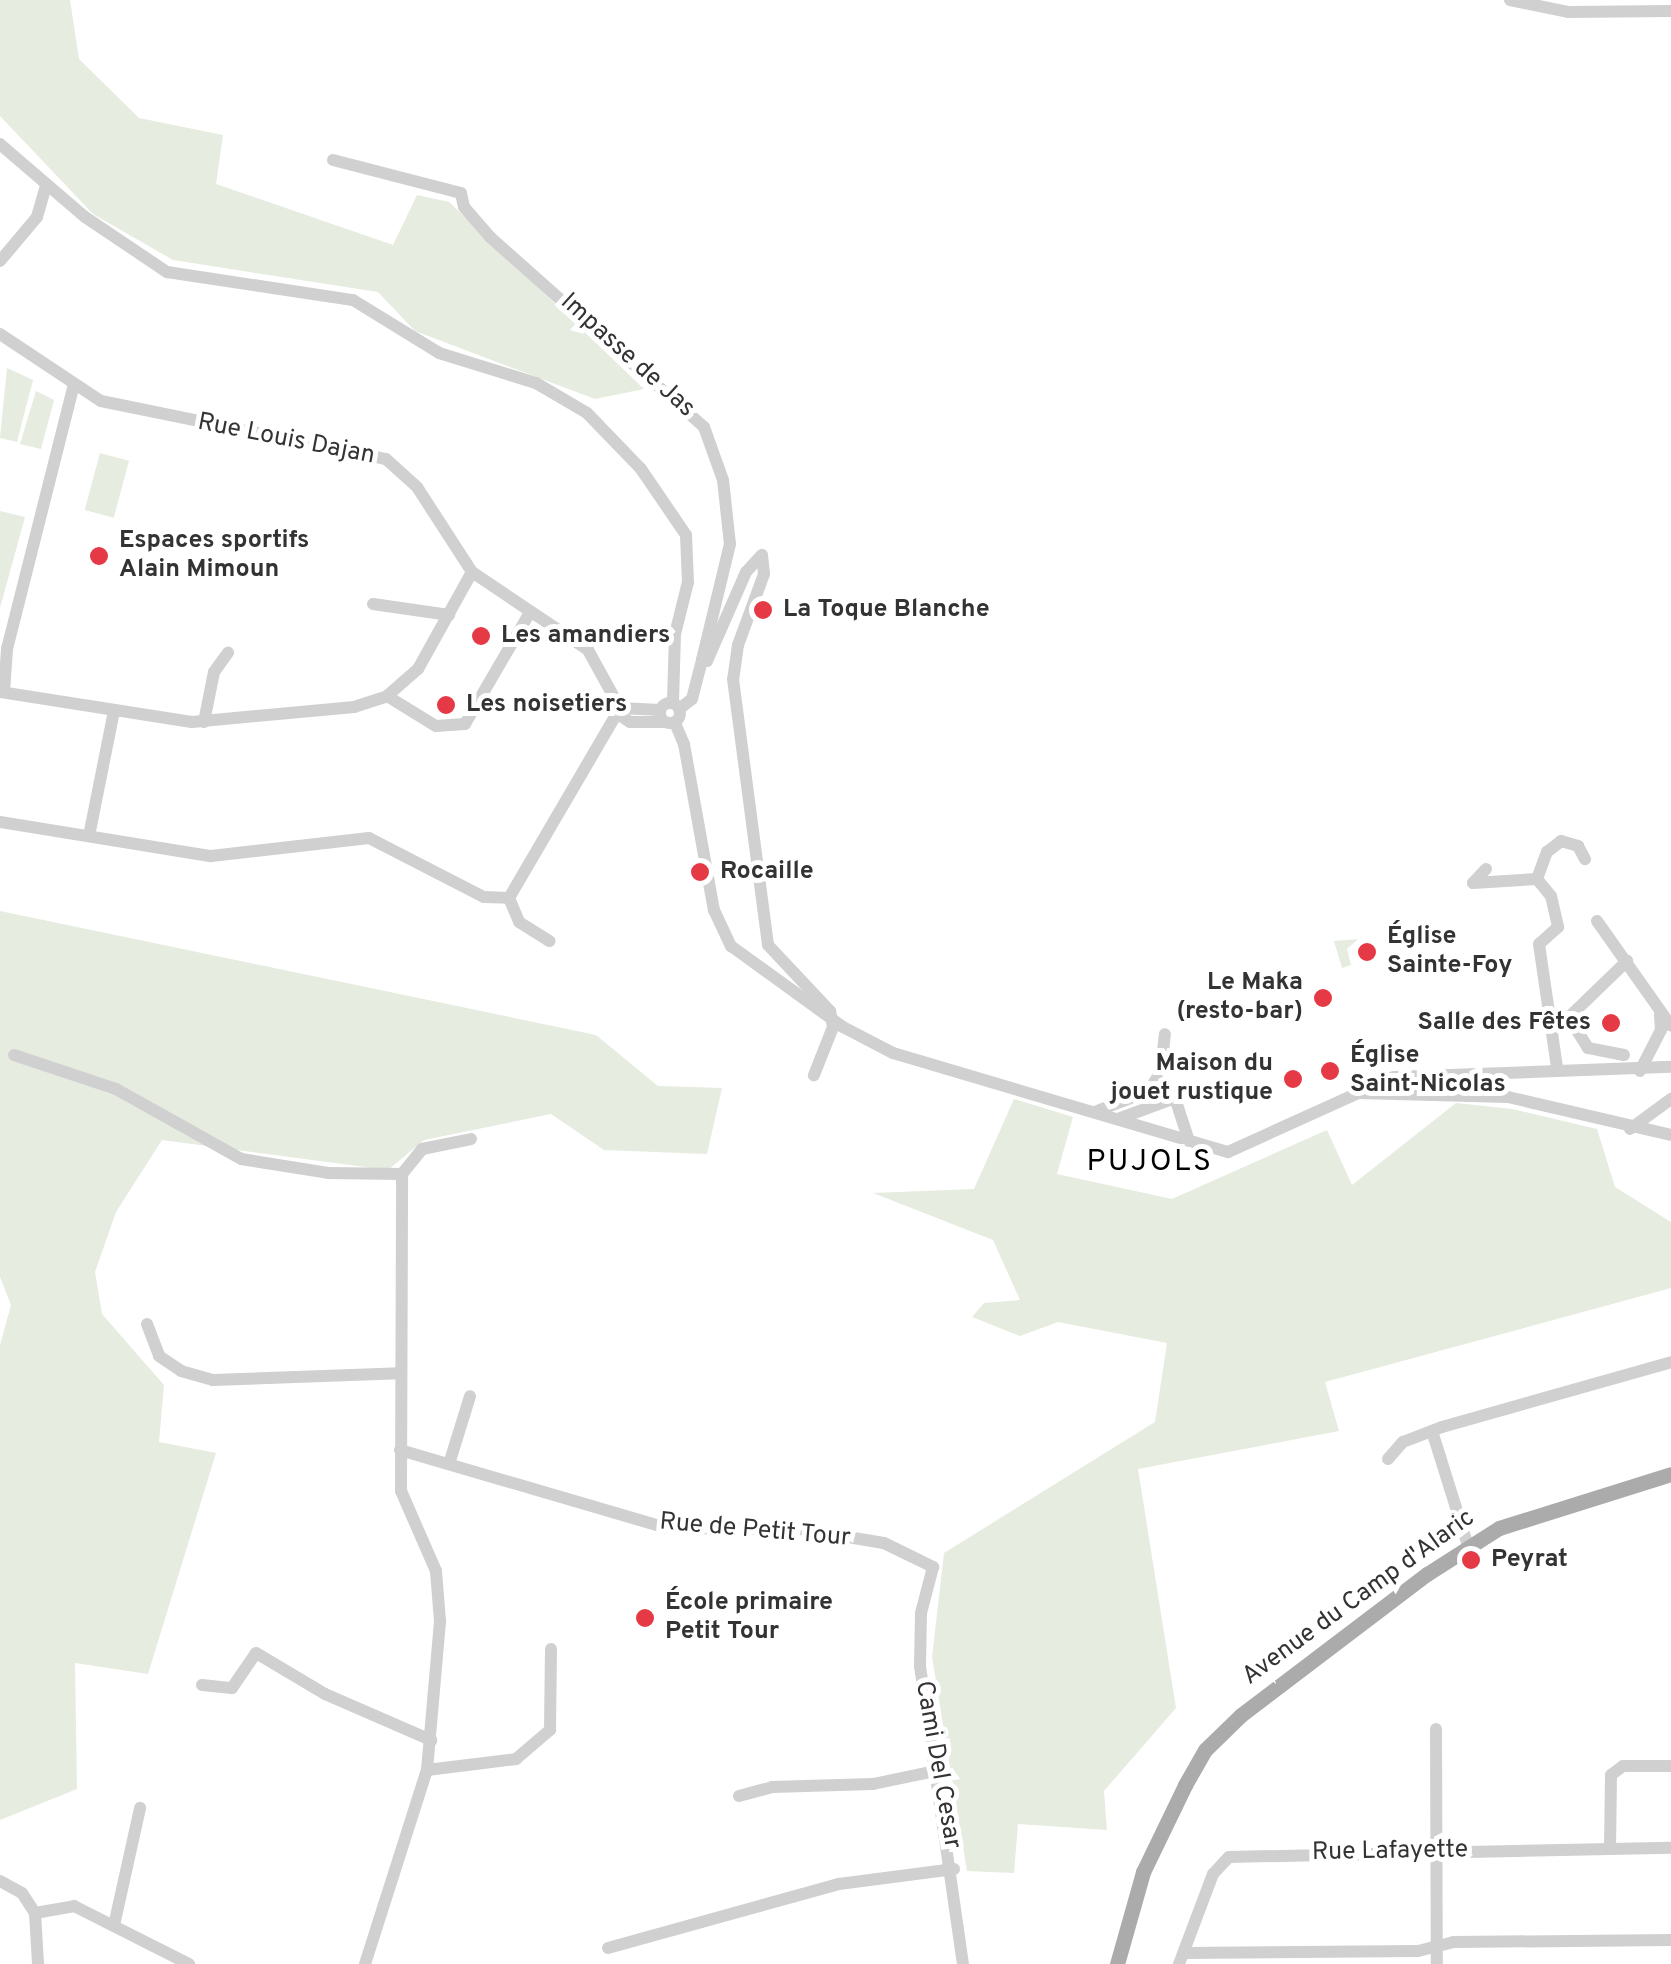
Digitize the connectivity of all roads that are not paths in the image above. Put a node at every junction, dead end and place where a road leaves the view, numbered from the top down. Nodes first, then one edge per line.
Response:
1 (1510, 0) edge
2 (1671, 11) edge
3 (0, 144) edge
4 (334, 160) dead end
5 (46, 185) junction
6 (63, 200) junction
7 (37, 218) junction
8 (0, 261) edge
9 (0, 334) edge
10 (74, 385) junction
11 (472, 572) junction
12 (490, 588) junction
13 (458, 600) junction
14 (373, 604) dead end
15 (529, 614) junction
16 (449, 616) junction
17 (228, 653) dead end
18 (702, 660) junction
19 (2, 692) edge
20 (387, 696) junction
21 (114, 711) junction
22 (619, 711) junction
23 (670, 714) junction
24 (204, 722) junction
25 (0, 822) edge
26 (89, 836) junction
27 (1585, 859) dead end
28 (1486, 869) dead end
29 (1537, 879) junction
30 (508, 898) junction
31 (1596, 922) dead end
32 (550, 941) dead end
33 (1627, 961) junction
34 (1660, 1010) junction
35 (830, 1018) junction
36 (1671, 1026) edge
37 (1164, 1034) dead end
38 (1624, 1054) dead end
39 (14, 1056) dead end
40 (1671, 1067) edge
41 (1557, 1068) junction
42 (1640, 1070) junction
43 (814, 1076) dead end
44 (1357, 1082) junction
45 (1671, 1099) edge
46 (1094, 1112) junction
47 (1118, 1119) junction
48 (1630, 1130) junction
49 (1671, 1136) edge
50 (471, 1138) dead end
51 (1189, 1140) junction
52 (402, 1174) junction
53 (147, 1324) dead end
54 (1671, 1362) edge
55 (400, 1373) junction
56 (470, 1396) dead end
57 (1432, 1431) junction
58 (400, 1450) junction
59 (1388, 1460) dead end
60 (449, 1464) junction
61 (1671, 1474) edge
62 (1468, 1546) junction
63 (933, 1567) joint
64 (551, 1648) dead end
65 (202, 1685) dead end
66 (1436, 1729) dead end
67 (432, 1740) junction
68 (1671, 1766) edge
69 (427, 1770) junction
70 (940, 1770) junction
71 (739, 1796) dead end
72 (140, 1808) dead end
73 (1610, 1848) junction
74 (1671, 1848) edge
75 (1436, 1851) junction
76 (954, 1869) junction
77 (0, 1881) edge
78 (35, 1914) junction
79 (115, 1921) junction
80 (1671, 1940) edge
81 (1437, 1945) junction
82 (608, 1948) dead end
83 (1182, 1958) edge
84 (1333, 1958) edge
85 (38, 1964) edge
86 (189, 1964) edge
87 (365, 1964) edge
88 (963, 1964) edge
89 (1117, 1964) edge
90 (1437, 1964) edge

1 - 2 street
3 - 5 street
4 - 18 street, Impasse de Jas
5 - 6 street
5 - 7 street
6 - 7 street
6 - 23 street
7 - 8 street
9 - 10 street, Rue Louis Dajan
10 - 11 street, Rue Louis Dajan
10 - 19 street
11 - 12 street, Rue Louis Dajan
11 - 13 street
12 - 13 street
12 - 15 street, Rue Louis Dajan
13 - 16 street
14 - 16 street
15 - 20 street
15 - 22 street, Rue Louis Dajan
16 - 20 street
17 - 24 street
18 - 23 street
18 - 35 street
19 - 21 street
20 - 24 street
21 - 24 street
21 - 26 street
22 - 23 street
22 - 30 street
23 - 35 street
25 - 26 street
26 - 30 street
27 - 29 street
28 - 29 street
29 - 41 street
30 - 32 street
31 - 33 street
33 - 34 street
33 - 38 street
34 - 36 street
34 - 42 street
35 - 43 street
35 - 46 street
37 - 46 street
39 - 52 street
40 - 42 street
41 - 42 street
41 - 44 street
44 - 48 street
44 - 51 street
45 - 48 street
46 - 47 street
47 - 51 street
47 - 51 street
48 - 49 street
50 - 52 street
52 - 55 street
53 - 55 street
54 - 57 street
55 - 58 street
56 - 60 street
57 - 59 street
57 - 62 street
58 - 60 street, Rue de Petit Tour
58 - 67 street
60 - 63 street, Rue de Petit Tour
61 - 62 main road, Avenue du Camp d'Alaric
62 - 89 main road, Avenue du Camp d'Alaric
63 - 70 street, Cami Del Cesar
64 - 69 street
65 - 67 street
66 - 75 street
67 - 69 street
68 - 73 street
69 - 87 street
70 - 71 street
70 - 76 street, Cami Del Cesar
72 - 79 street
73 - 74 street, Rue Lafayette
73 - 75 street, Rue Lafayette
75 - 81 street
75 - 83 street, Rue Lafayette
76 - 82 street
76 - 88 street, Cami Del Cesar
77 - 78 street
78 - 79 street
78 - 85 street
79 - 86 street
80 - 81 street
81 - 84 street
81 - 90 street
83 - 84 street

